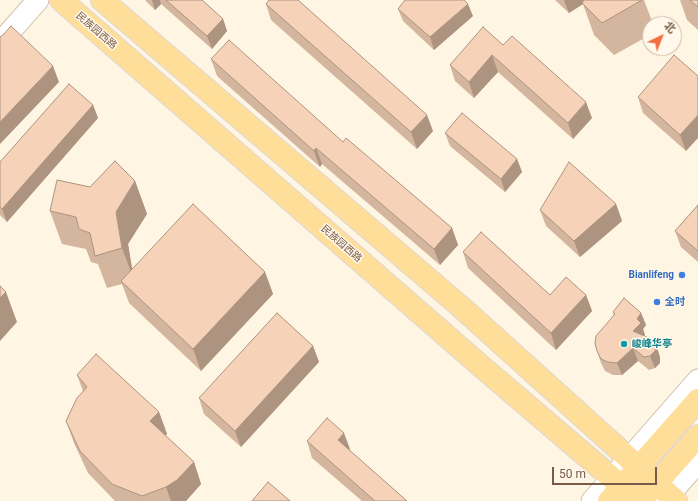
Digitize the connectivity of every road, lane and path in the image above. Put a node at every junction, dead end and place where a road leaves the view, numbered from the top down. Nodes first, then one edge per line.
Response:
1 (38, 0) edge
2 (61, 0) edge
3 (102, 0) edge
4 (0, 43) edge
5 (698, 380) edge
6 (698, 400) edge
7 (698, 436) edge
8 (698, 462) edge
9 (634, 463) junction
10 (614, 488) edge
11 (666, 495) edge
12 (592, 501) edge
13 (640, 501) edge

1 - 4 street
2 - 10 main road, 民族园西路
3 - 9 main road
5 - 9 street
6 - 9 main road
7 - 11 main road
8 - 11 street
9 - 10 main road
9 - 11 main road
10 - 12 street
10 - 13 main road, 民族园西路
11 - 13 main road

